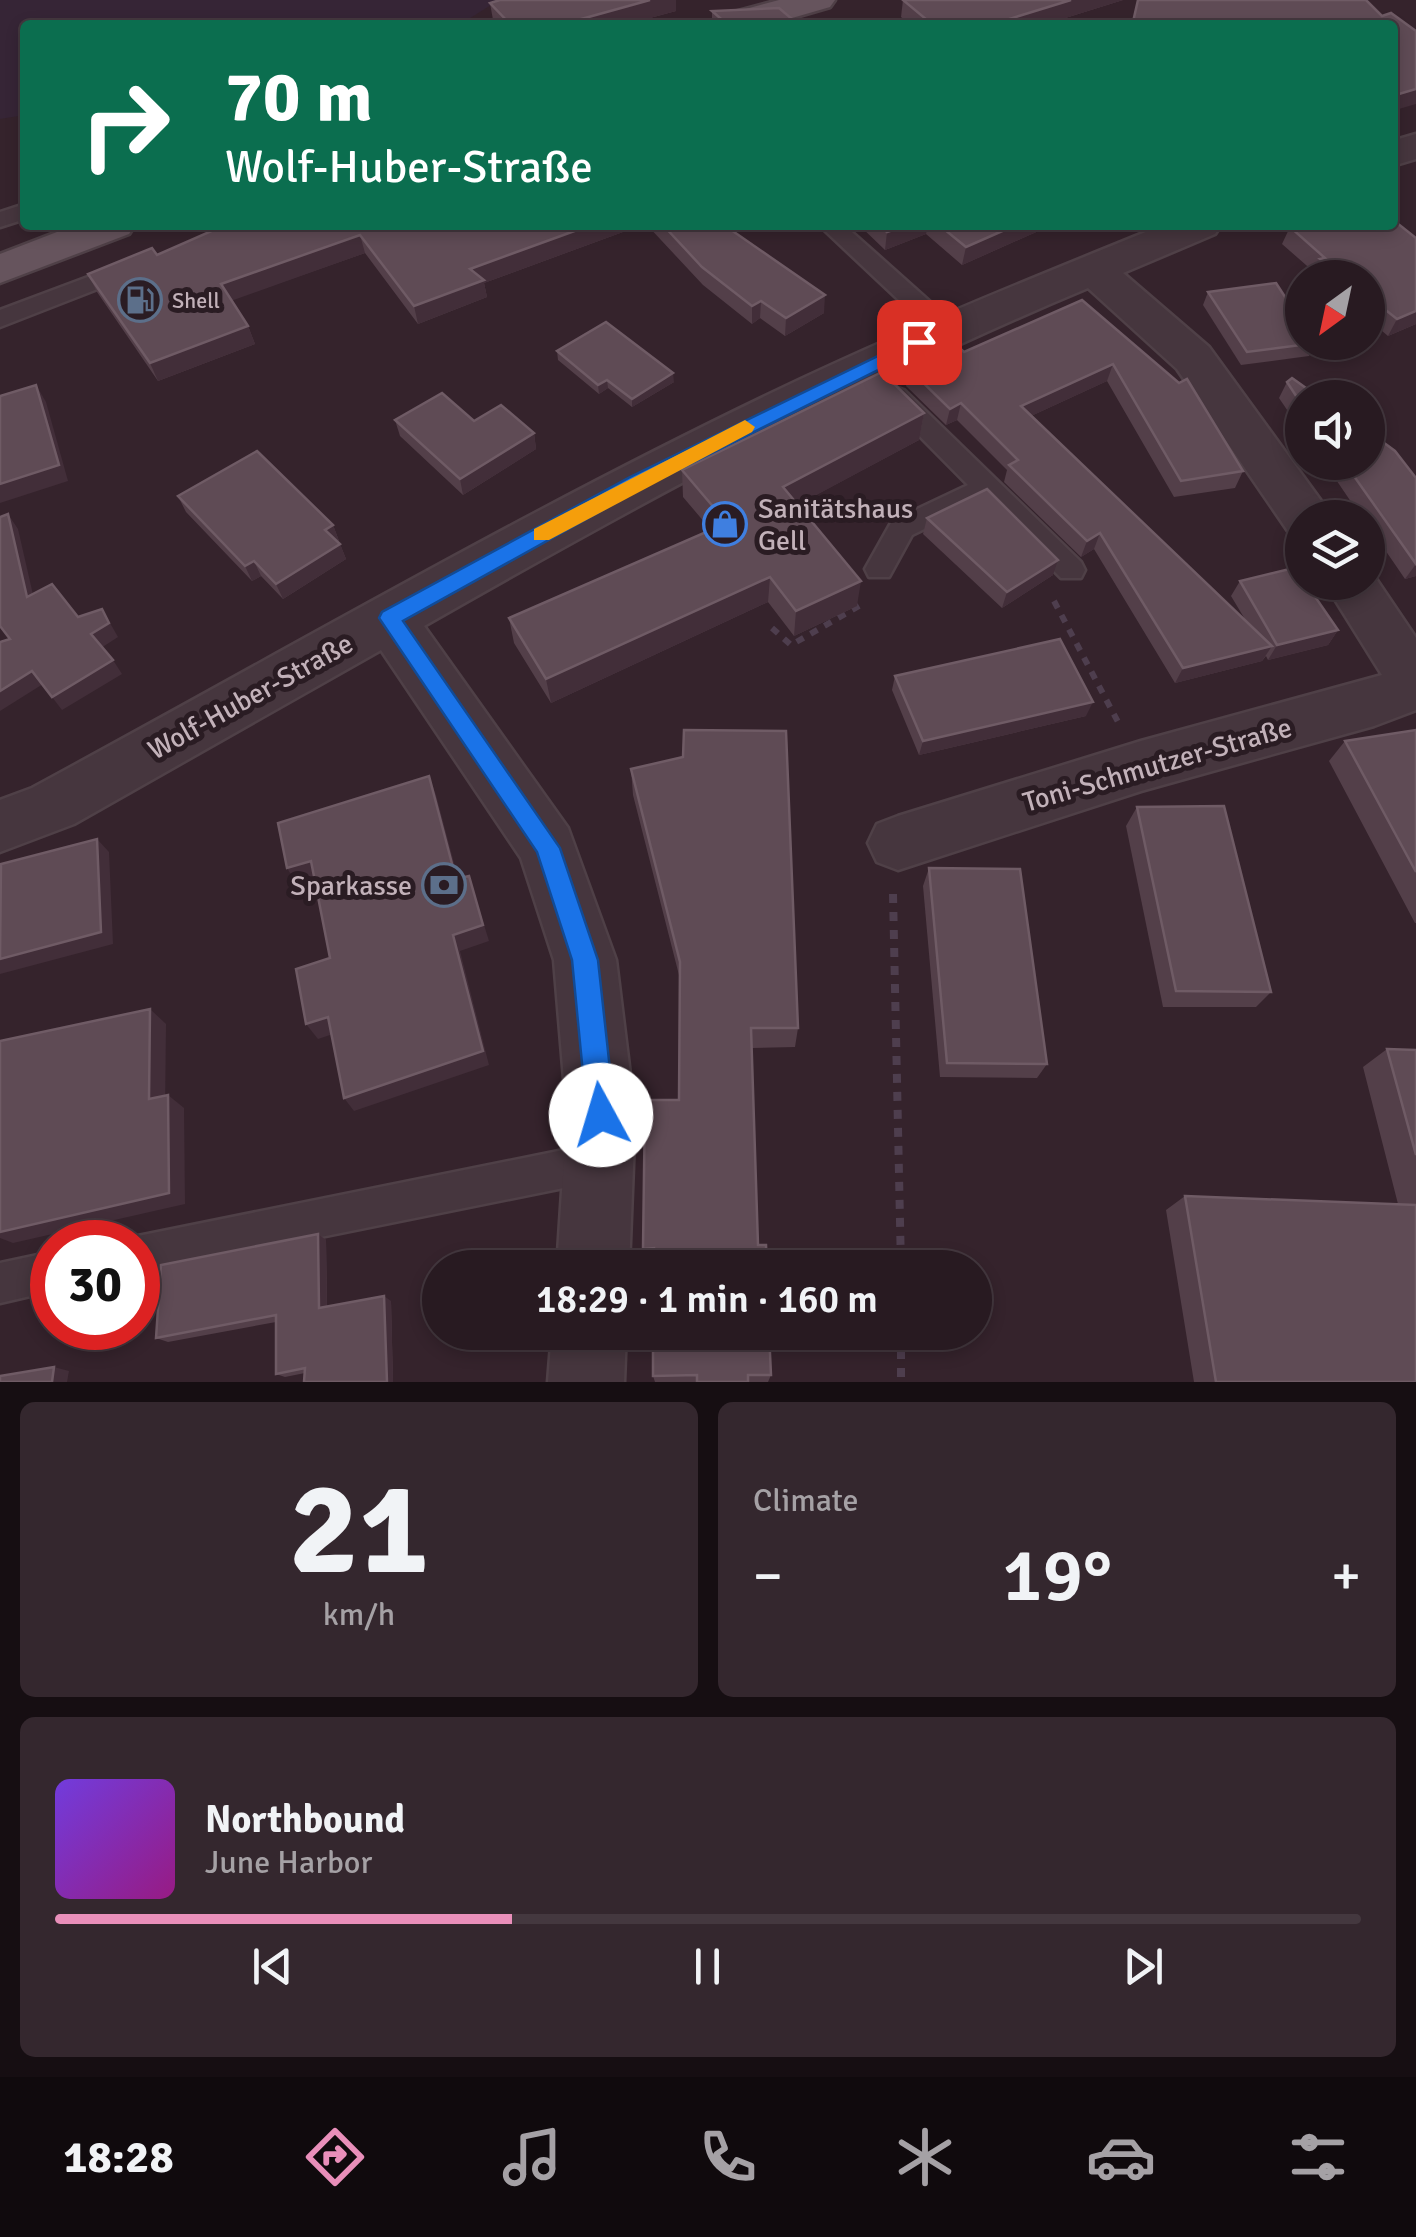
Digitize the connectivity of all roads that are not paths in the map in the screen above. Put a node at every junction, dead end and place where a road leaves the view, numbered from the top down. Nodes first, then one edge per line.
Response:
1 (818, 0) edge
2 (747, 20) edge
3 (101, 230) edge
4 (836, 230) edge
5 (1187, 230) edge
6 (148, 261) edge
7 (1092, 268) junction
8 (0, 269) edge
9 (0, 319) edge
10 (946, 330) junction
11 (865, 366) junction
12 (987, 487) junction
13 (1293, 500) edge
14 (879, 569) road end
15 (1070, 570) road end
16 (1362, 600) edge
17 (390, 618) junction
18 (1416, 683) edge
19 (0, 826) edge
20 (898, 843) road end
21 (598, 1162) junction
22 (593, 1250) edge
23 (160, 1251) edge
24 (30, 1277) edge
25 (0, 1283) edge
26 (588, 1350) edge
27 (586, 1382) edge

1 - 2 main road
3 - 8 main road
4 - 10 lane
5 - 7 street, Wolf-Huber-Straße
6 - 9 lane
7 - 10 street, Wolf-Huber-Straße
7 - 13 street
10 - 11 street, Wolf-Huber-Straße
11 - 12 lane
11 - 17 street, Wolf-Huber-Straße
12 - 14 lane
12 - 15 lane
16 - 18 street, Toni-Schmutzer-Straße
17 - 19 street, Wolf-Huber-Straße
17 - 21 street
18 - 20 street, Toni-Schmutzer-Straße
21 - 22 street
21 - 23 lane
24 - 25 lane
26 - 27 street

